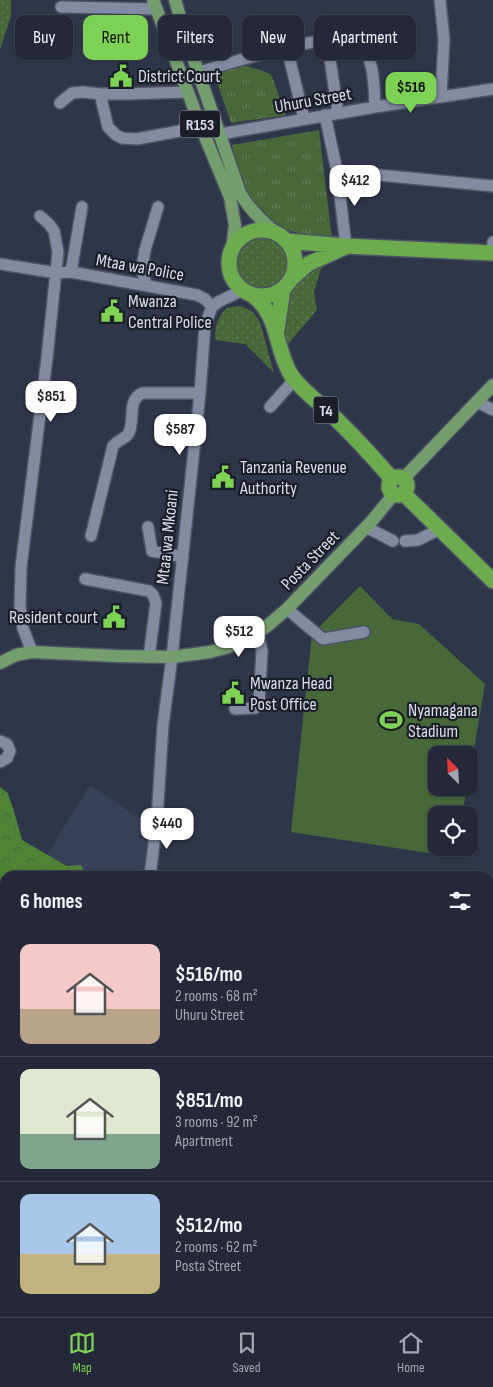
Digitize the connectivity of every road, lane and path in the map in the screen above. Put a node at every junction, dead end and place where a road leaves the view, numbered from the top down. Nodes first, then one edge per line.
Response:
1 (175, 0) edge
2 (440, 0) edge
3 (155, 5) edge
4 (61, 7) dead end
5 (243, 60) edge
6 (290, 60) edge
7 (330, 60) edge
8 (368, 60) edge
9 (199, 72) junction
10 (493, 89) edge
11 (188, 92) junction
12 (100, 94) junction
13 (441, 96) junction
14 (60, 103) dead end
15 (375, 107) junction
16 (338, 113) junction
17 (324, 115) junction
18 (304, 119) junction
19 (201, 127) junction
20 (220, 134) junction
21 (337, 171) junction
22 (493, 186) edge
23 (82, 207) dead end
24 (158, 207) dead end
25 (40, 216) dead end
26 (282, 238) junction
27 (346, 246) junction
28 (232, 249) junction
29 (493, 249) edge
30 (0, 264) edge
31 (71, 272) junction
32 (57, 273) junction
33 (146, 285) junction
34 (286, 285) junction
35 (247, 292) junction
36 (212, 307) junction
37 (276, 331) junction
38 (295, 379) junction
39 (493, 386) edge
40 (200, 393) junction
41 (477, 402) junction
42 (270, 407) dead end
43 (493, 410) edge
44 (398, 486) junction
45 (366, 527) junction
46 (148, 528) dead end
47 (440, 529) junction
48 (91, 536) dead end
49 (183, 557) junction
50 (85, 579) dead end
51 (493, 581) edge
52 (287, 609) junction
53 (364, 632) dead end
54 (258, 633) junction
55 (32, 652) junction
56 (149, 657) junction
57 (172, 657) junction
58 (4, 660) edge
59 (235, 709) dead end
60 (0, 741) edge
61 (0, 762) edge
62 (151, 871) edge

1 - 9 main road, R153
2 - 13 street
3 - 4 street
3 - 11 main road, R153
5 - 9 street
6 - 18 street
7 - 16 street
8 - 15 street
9 - 20 main road, R153
10 - 13 street, Uhuru Street
11 - 12 street
11 - 19 main road, R153
12 - 14 street
12 - 19 street
13 - 15 street, Uhuru Street
15 - 16 street, Uhuru Street
16 - 17 street, Uhuru Street
17 - 18 street, Uhuru Street
17 - 21 street
18 - 20 street, Uhuru Street
19 - 28 main road, R153
20 - 26 main road, R153
21 - 22 street
21 - 27 street
23 - 31 street
24 - 33 street
25 - 32 street
26 - 27 highway
26 - 28 highway
26 - 34 highway
27 - 29 highway
27 - 34 highway
28 - 35 highway
30 - 32 street, Mtaa wa Police
31 - 32 street, Mtaa wa Police
31 - 33 street, Mtaa wa Police
32 - 55 street
33 - 36 street, Mtaa wa Police
34 - 35 highway
34 - 37 highway, T4
35 - 36 street
35 - 37 highway, T4
36 - 40 street, Mtaa wa Mkoani
37 - 38 highway, T4
38 - 42 street
38 - 44 highway, T4
39 - 41 main road, Posta Street
40 - 48 street
40 - 49 street, Mtaa wa Mkoani
41 - 43 street
41 - 44 main road, Posta Street
44 - 45 main road, Posta Street
44 - 47 highway, T4
45 - 47 street
45 - 52 main road, Posta Street
46 - 49 street
47 - 51 highway, T4
49 - 57 street, Mtaa wa Mkoani
50 - 56 street
52 - 53 street
52 - 54 main road, Posta Street
54 - 57 main road, Posta Street
54 - 59 street
55 - 56 main road, Posta Street
55 - 58 main road, Posta Street
56 - 57 main road, Posta Street
57 - 62 street, Mtaa wa Mkoani
60 - 61 street

